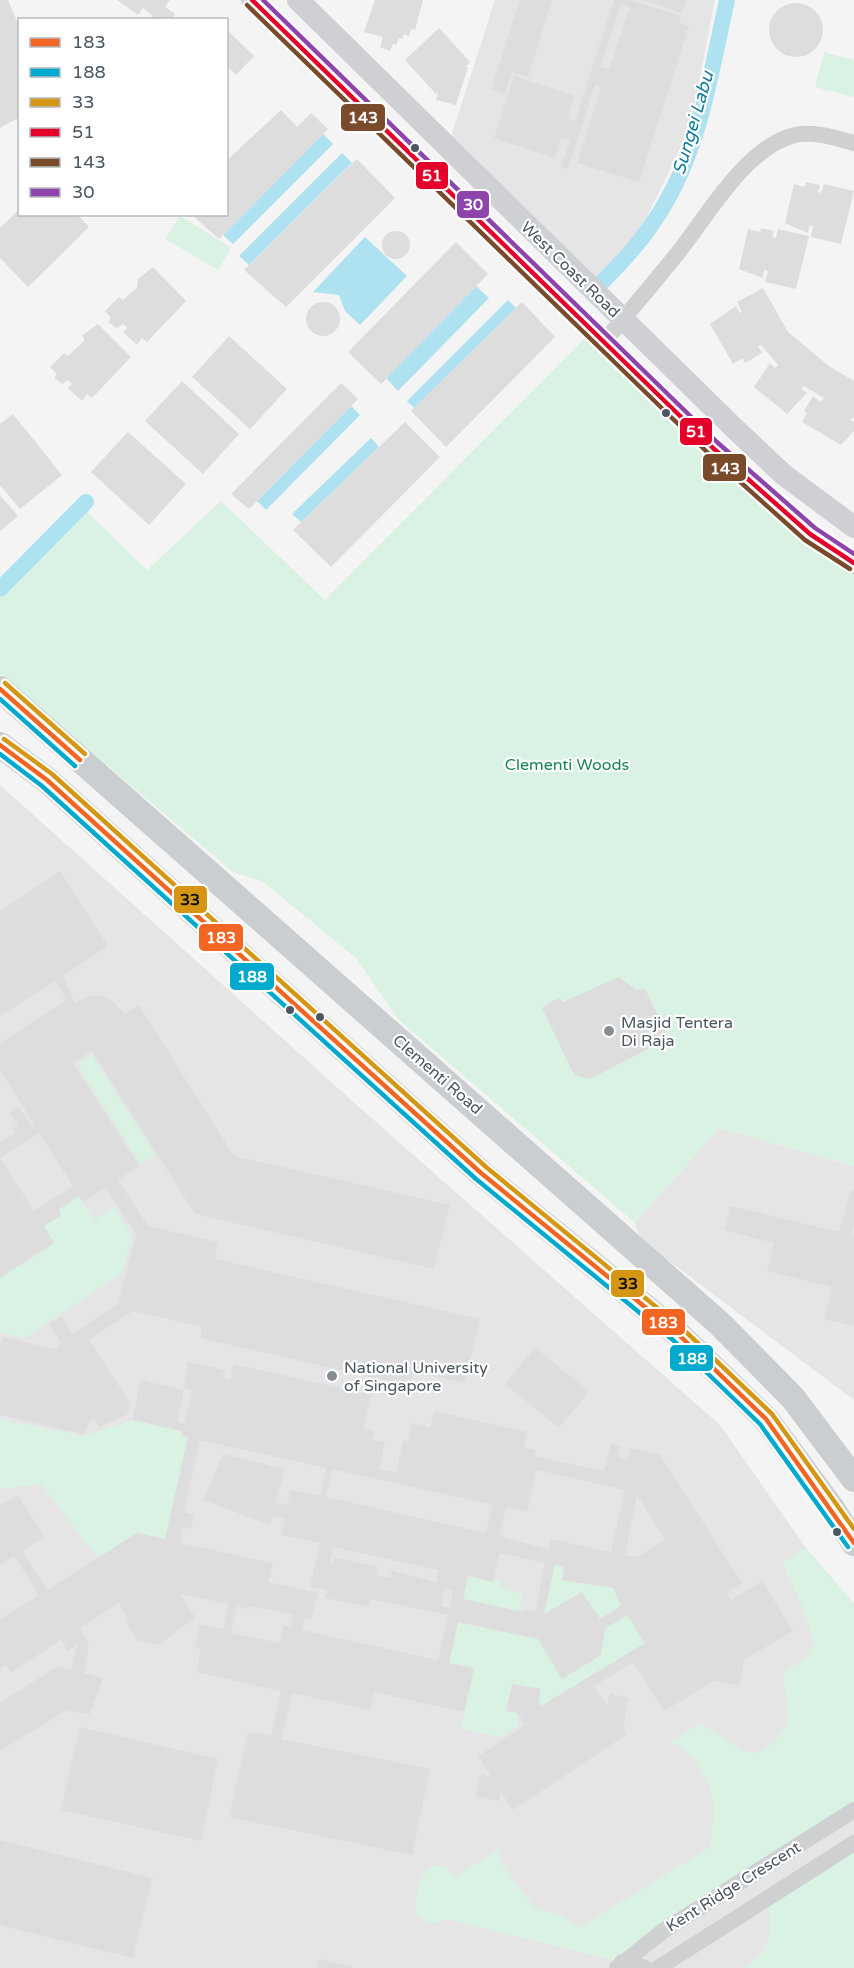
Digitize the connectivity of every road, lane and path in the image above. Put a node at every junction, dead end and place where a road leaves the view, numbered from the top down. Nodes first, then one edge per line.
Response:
1 (252, 0) edge
2 (298, 0) edge
3 (854, 143) edge
4 (622, 320) junction
5 (603, 343) junction
6 (854, 527) edge
7 (854, 563) edge
8 (0, 690) edge
9 (0, 745) edge
10 (0, 759) edge
11 (47, 780) junction
12 (854, 1479) edge
13 (854, 1543) edge
14 (854, 1810) edge
15 (854, 1843) edge
16 (713, 1899) junction
17 (694, 1911) junction
18 (727, 1922) junction
19 (705, 1936) junction
20 (619, 1965) edge
21 (645, 1968) edge
22 (658, 1968) edge

1 - 5 main road, West Coast Road
2 - 4 main road, West Coast Road
3 - 4 street
4 - 5 street
4 - 6 main road, West Coast Road
5 - 7 main road, West Coast Road
8 - 12 main road, Clementi Road
9 - 11 main road
10 - 11 main road
11 - 13 main road
14 - 16 street, Kent Ridge Crescent
15 - 18 street, Kent Ridge Crescent
16 - 17 street, Kent Ridge Crescent
16 - 18 street
17 - 19 street
17 - 20 street, Kent Ridge Crescent
18 - 19 street, Kent Ridge Crescent
19 - 22 street, Kent Ridge Crescent
20 - 21 street

